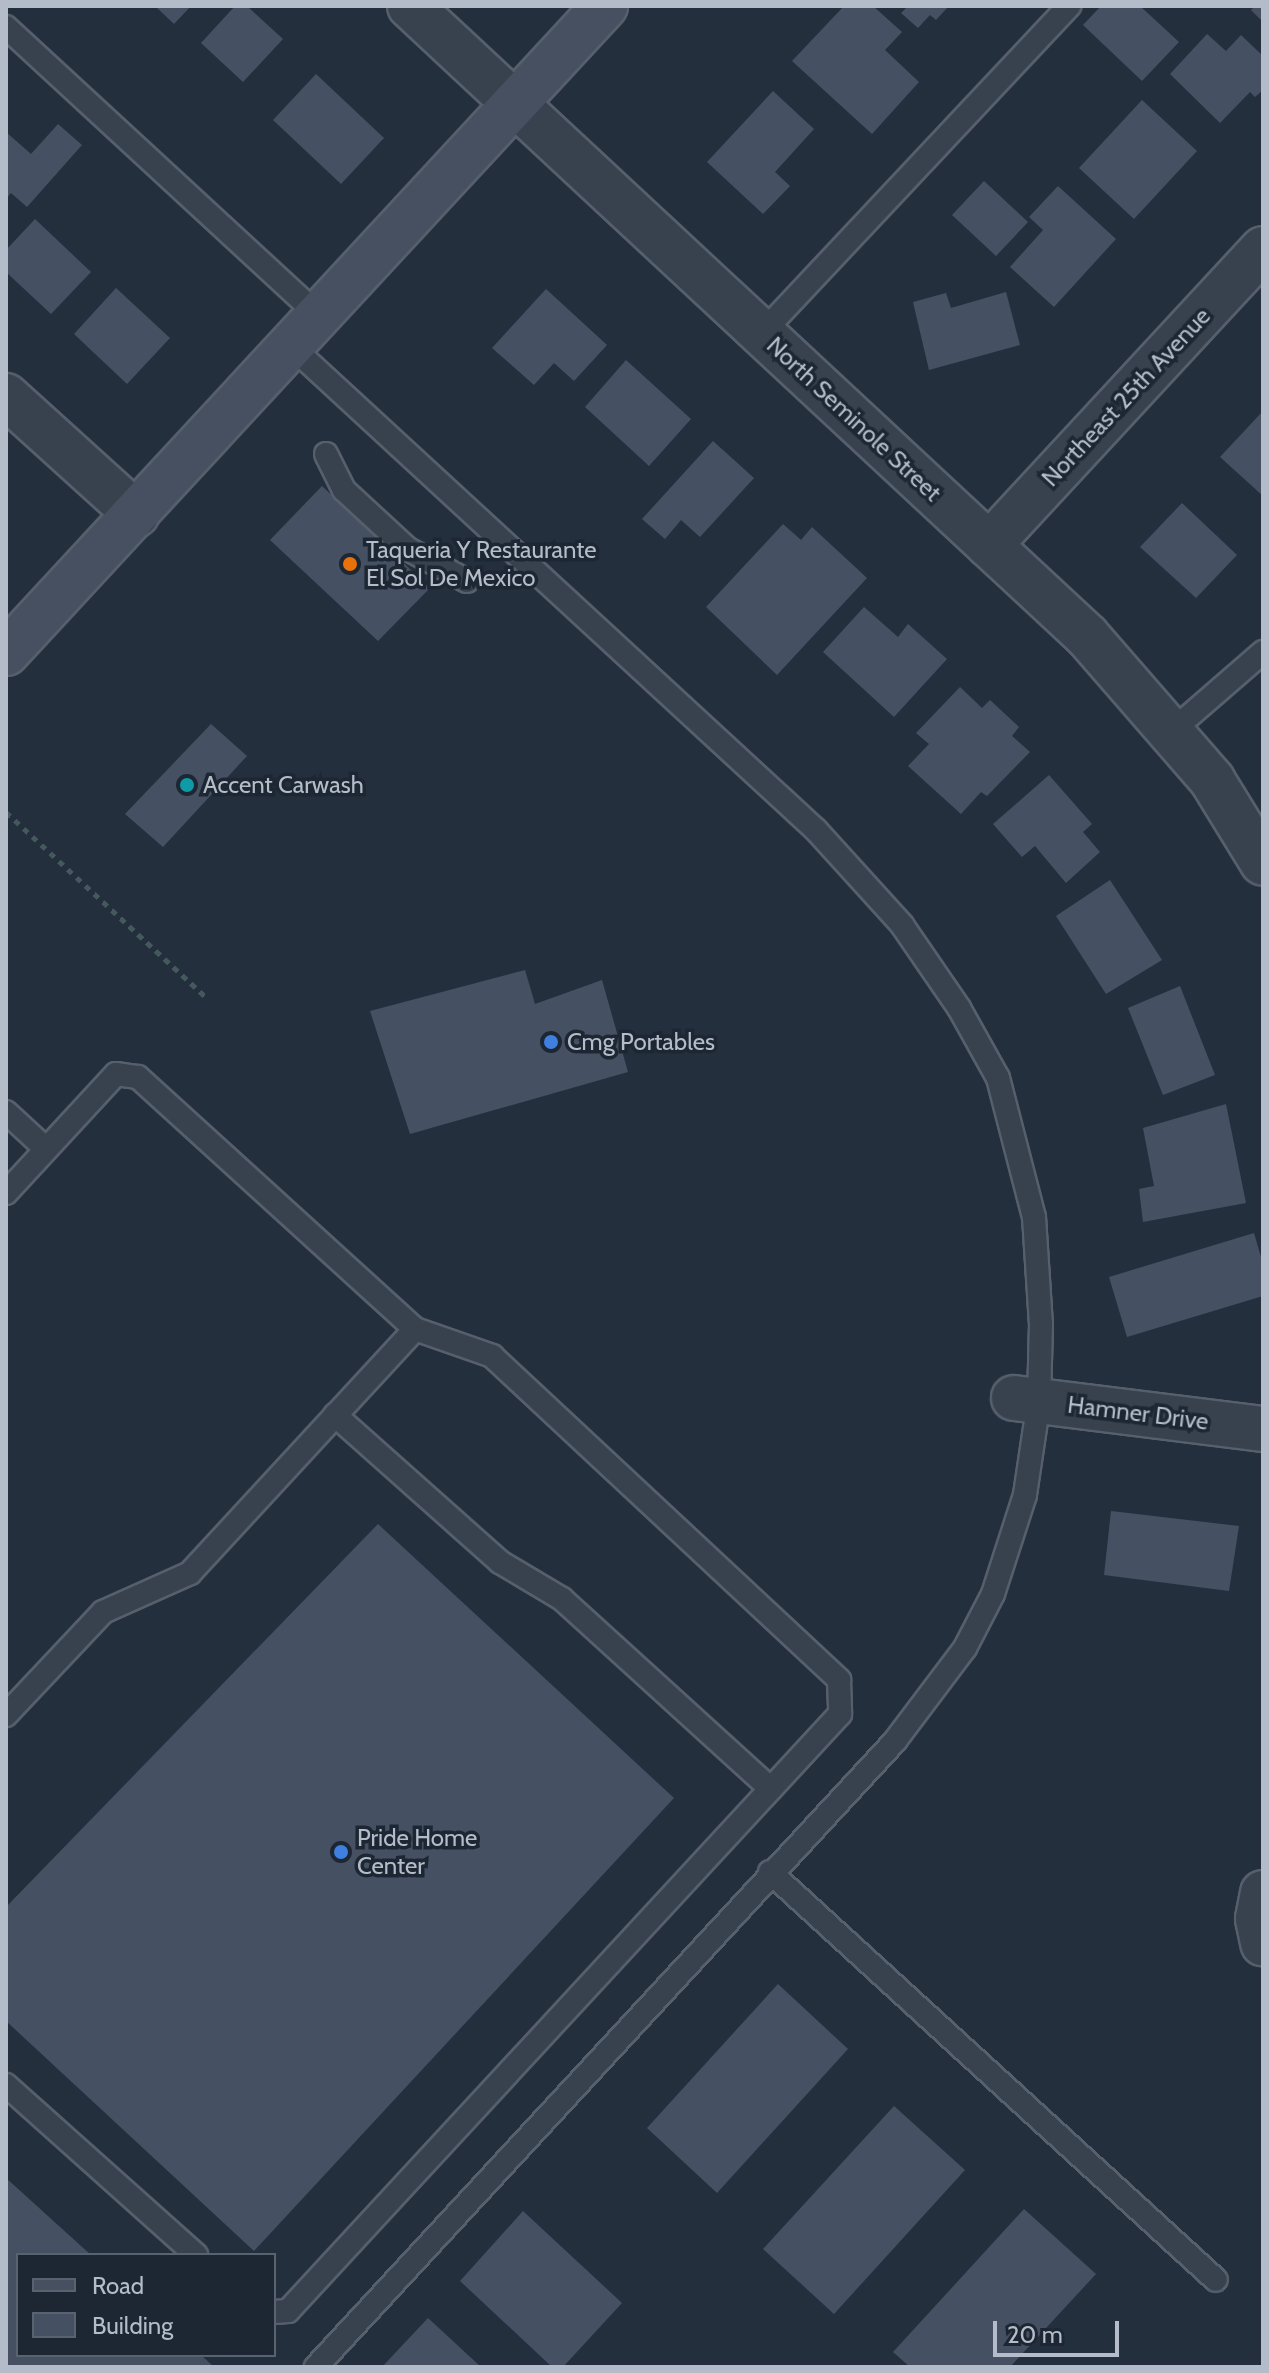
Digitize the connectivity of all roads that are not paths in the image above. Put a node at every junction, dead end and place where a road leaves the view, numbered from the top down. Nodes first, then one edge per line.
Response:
1 (410, 6) edge
2 (605, 6) edge
3 (1069, 6) edge
4 (6, 27) edge
5 (516, 103) junction
6 (1263, 249) edge
7 (305, 331) junction
8 (762, 333) junction
9 (6, 396) edge
10 (326, 454) dead end
11 (136, 514) junction
12 (989, 545) junction
13 (467, 581) dead end
14 (1263, 652) edge
15 (6, 653) edge
16 (1173, 730) junction
17 (1263, 863) edge
18 (6, 1112) edge
19 (46, 1149) junction
20 (6, 1193) edge
21 (415, 1329) junction
22 (1026, 1400) junction
23 (335, 1415) junction
24 (1263, 1429) edge
25 (6, 1715) edge
26 (771, 1789) junction
27 (770, 1872) junction
28 (1263, 1893) edge
29 (1263, 1943) edge
30 (6, 2085) edge
31 (194, 2253) edge
32 (1216, 2280) dead end
33 (276, 2312) edge
34 (316, 2367) edge

1 - 5 street, North Seminole Street
2 - 5 main road
3 - 8 lane
4 - 7 lane
5 - 7 main road
5 - 8 street, North Seminole Street
6 - 12 street, Northeast 25th Avenue
7 - 11 main road
7 - 22 lane
8 - 12 street, North Seminole Street
9 - 11 street
10 - 13 lane
11 - 15 main road
12 - 16 street, North Seminole Street
14 - 16 lane
16 - 17 street, North Seminole Street
18 - 19 lane
19 - 20 lane
19 - 21 lane
21 - 23 lane
21 - 26 lane
22 - 24 street, Hamner Drive
22 - 27 lane
23 - 25 lane
23 - 26 lane
26 - 33 lane
27 - 32 lane
27 - 34 lane
28 - 29 street
30 - 31 lane

